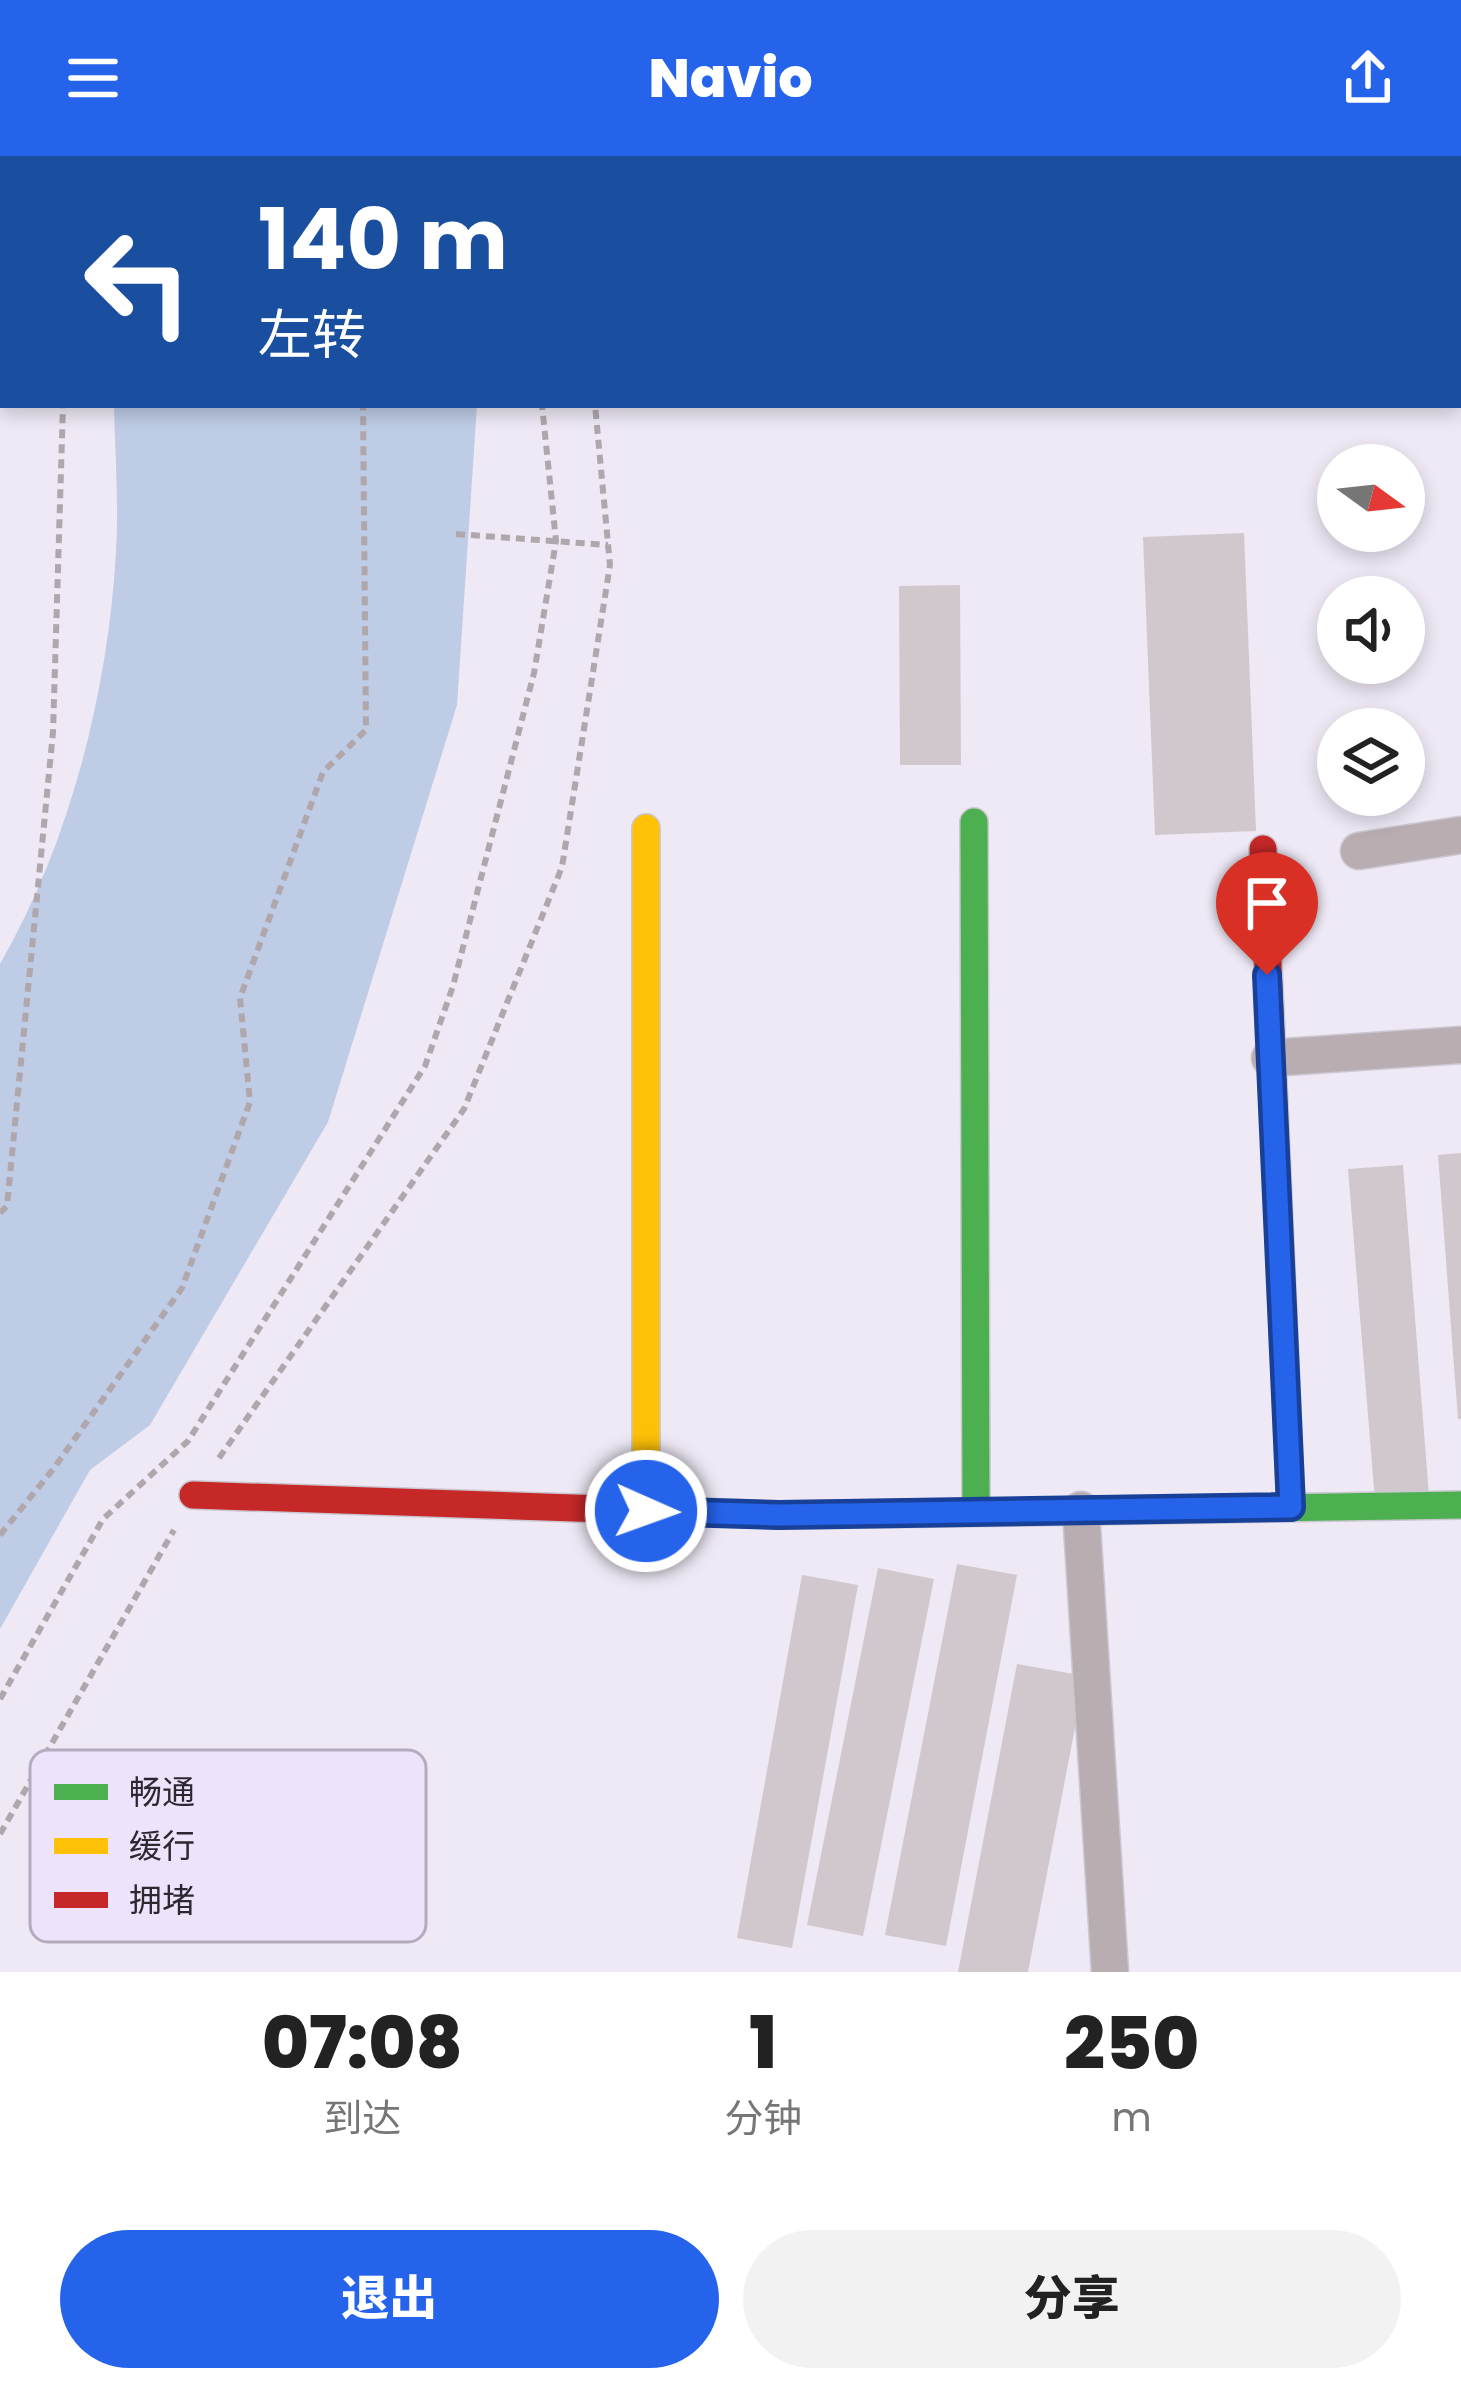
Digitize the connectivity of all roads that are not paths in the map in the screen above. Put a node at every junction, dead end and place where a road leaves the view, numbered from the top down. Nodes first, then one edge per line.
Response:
1 (974, 822) dead end
2 (646, 828) dead end
3 (1461, 835) edge
4 (1263, 849) dead end
5 (1359, 851) dead end
6 (1461, 1045) edge
7 (1270, 1058) junction
8 (194, 1495) road end
9 (1461, 1505) edge
10 (1291, 1507) junction
11 (1081, 1510) junction
12 (646, 1511) junction
13 (976, 1512) junction
14 (1110, 1972) edge

1 - 13 street
2 - 12 street
3 - 5 street
4 - 7 street
6 - 7 street
7 - 10 street
8 - 12 street
9 - 10 street
10 - 11 street
11 - 13 street
11 - 14 street
12 - 13 street

